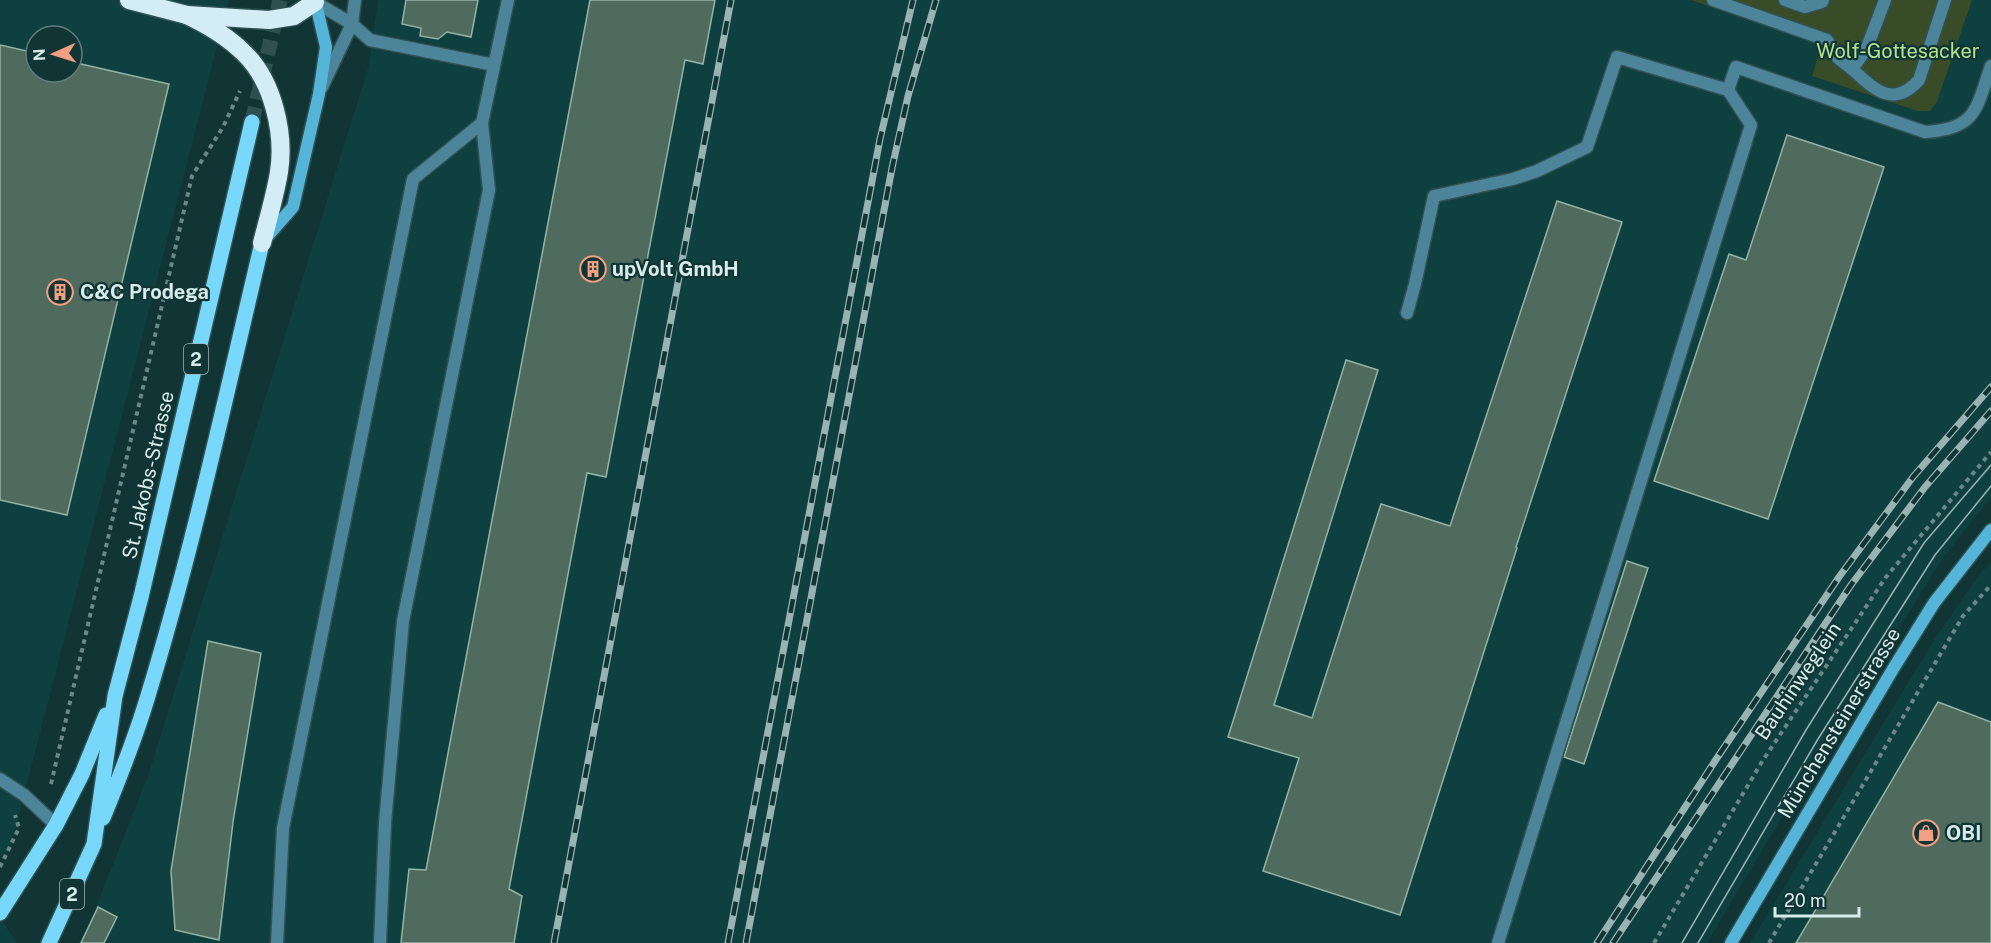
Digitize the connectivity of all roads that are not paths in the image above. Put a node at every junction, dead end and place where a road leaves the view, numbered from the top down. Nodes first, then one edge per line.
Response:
1 (129, 0) edge
2 (355, 0) edge
3 (508, 0) edge
4 (1785, 0) edge
5 (1823, 0) edge
6 (1885, 0) edge
7 (1945, 0) edge
8 (312, 1) edge
9 (1720, 1) edge
10 (187, 15) junction
11 (352, 24) junction
12 (494, 65) junction
13 (1991, 66) edge
14 (1852, 69) junction
15 (1728, 90) junction
16 (319, 94) junction
17 (252, 122) tunnel mouth
18 (482, 123) junction
19 (262, 243) junction
20 (1407, 313) dead end
21 (1991, 530) edge
22 (115, 696) junction
23 (0, 778) edge
24 (56, 825) junction
25 (94, 844) junction
26 (0, 913) edge
27 (49, 943) edge
28 (277, 943) edge
29 (380, 943) edge
30 (1498, 943) edge
31 (1731, 943) edge

1 - 10 highway
2 - 11 street
3 - 12 street
4 - 5 street
6 - 14 street
7 - 14 street
8 - 10 highway
8 - 11 street
8 - 16 main road
9 - 14 street
10 - 19 highway
11 - 12 street
11 - 16 street
12 - 18 street
13 - 15 street
15 - 20 street
15 - 30 street
16 - 19 main road
17 - 22 main road, St. Jakobs-Strasse / 2
18 - 28 street
18 - 29 street
19 - 25 main road
21 - 31 main road, Münchensteinerstrasse
22 - 24 main road, St. Jakobs-Strasse / 2
22 - 25 main road, St. Jakobs-Strasse / 2
23 - 24 street
24 - 26 main road, St. Jakobs-Strasse / 2
25 - 27 main road, St. Jakobs-Strasse / 2

